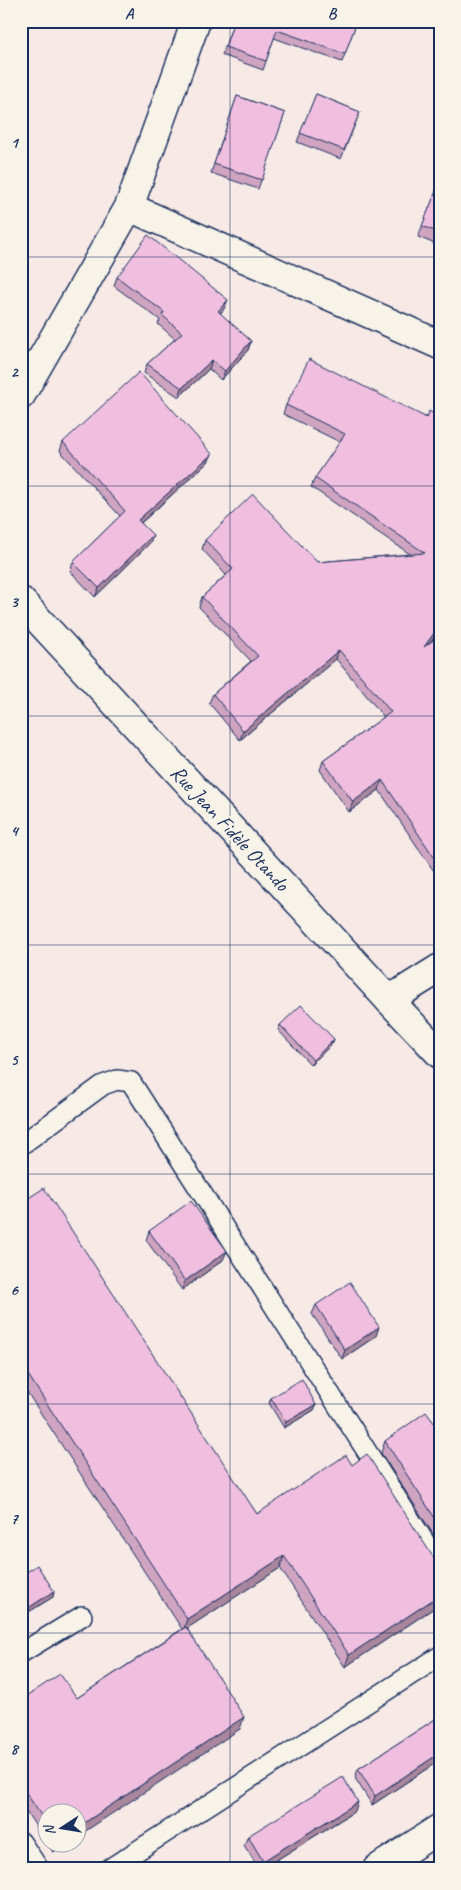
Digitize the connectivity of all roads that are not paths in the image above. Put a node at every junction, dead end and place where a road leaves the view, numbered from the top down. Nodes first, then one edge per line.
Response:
1 (196, 21) edge
2 (129, 208) junction
3 (440, 345) edge
4 (21, 395) edge
5 (21, 601) edge
6 (440, 968) edge
7 (389, 1000) junction
8 (440, 1054) edge
9 (21, 1145) edge
10 (440, 1566) edge
11 (82, 1616) dead end
12 (21, 1653) edge
13 (440, 1656) edge
14 (440, 1828) edge
15 (21, 1842) edge
16 (38, 1869) edge
17 (109, 1869) edge
18 (377, 1869) edge

1 - 2 street
2 - 3 street
2 - 4 street
5 - 7 street, Rue Jean Fidèle Otando
6 - 7 street
7 - 8 street, Rue Jean Fidèle Otando
9 - 10 lane
11 - 12 lane
13 - 17 lane
14 - 18 street
15 - 16 lane

